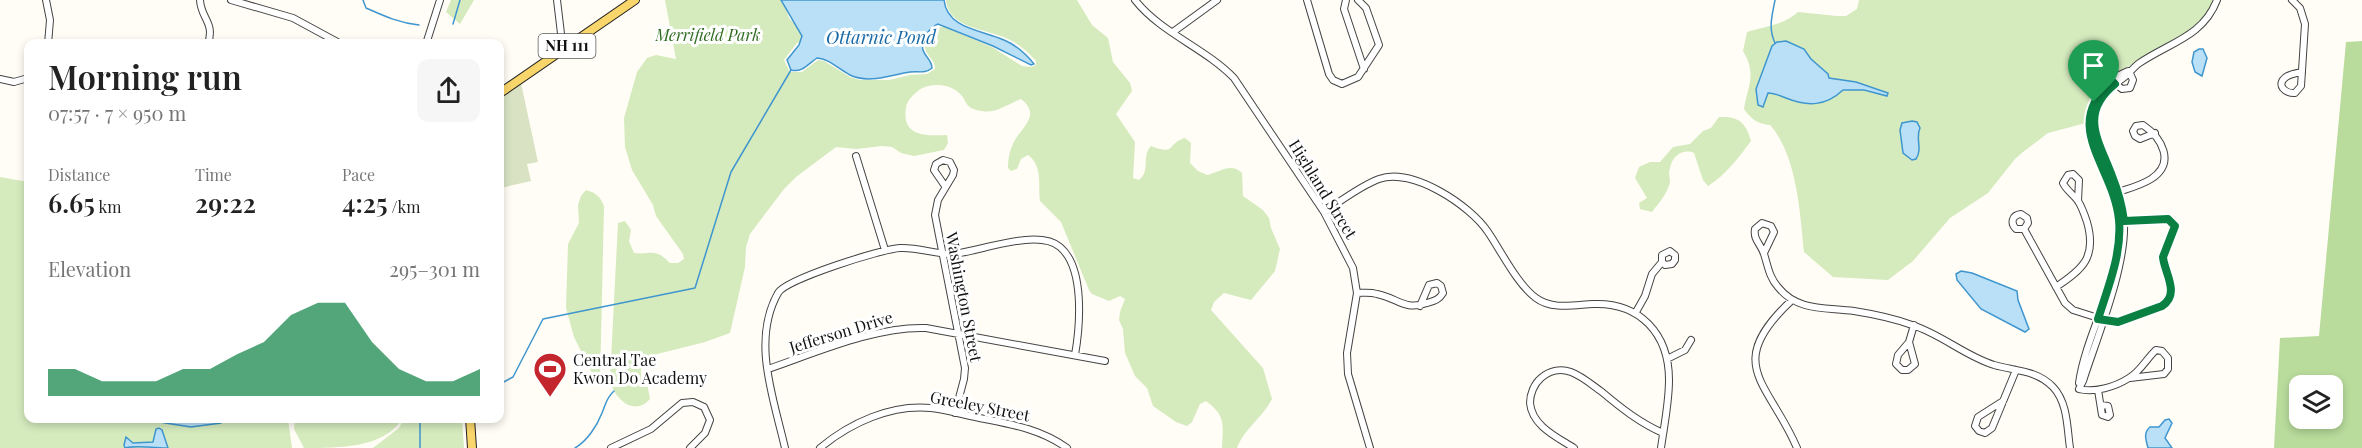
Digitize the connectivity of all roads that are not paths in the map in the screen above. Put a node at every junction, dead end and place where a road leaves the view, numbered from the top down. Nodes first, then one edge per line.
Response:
1 (46, 0) edge
2 (200, 0) edge
3 (234, 0) edge
4 (440, 0) edge
5 (557, 0) edge
6 (635, 0) edge
7 (1135, 0) edge
8 (1217, 0) edge
9 (1307, 0) edge
10 (1346, 0) edge
11 (1358, 0) edge
12 (2217, 0) edge
13 (2292, 0) edge
14 (1173, 32) junction
15 (48, 39) edge
16 (209, 39) edge
17 (332, 39) edge
18 (428, 39) edge
19 (564, 48) junction
20 (1364, 69) junction
21 (2129, 71) junction
22 (2302, 72) dead end
23 (24, 79) edge
24 (0, 80) edge
25 (2113, 82) junction
26 (504, 90) edge
27 (2155, 134) dead end
28 (856, 156) dead end
29 (945, 186) dead end
30 (2116, 192) junction
31 (2079, 201) dead end
32 (1324, 212) junction
33 (2122, 221) junction
34 (2024, 229) dead end
35 (885, 250) junction
36 (942, 252) junction
37 (1764, 253) junction
38 (1662, 261) dead end
39 (2056, 287) junction
40 (1357, 293) junction
41 (1792, 300) junction
42 (1420, 306) dead end
43 (1636, 312) junction
44 (2100, 320) junction
45 (1914, 325) junction
46 (959, 334) junction
47 (1691, 340) dead end
48 (1909, 342) dead end
49 (1076, 355) junction
50 (1667, 359) junction
51 (1105, 361) dead end
52 (768, 369) junction
53 (2016, 370) junction
54 (2130, 378) junction
55 (2098, 390) junction
56 (2003, 401) junction
57 (2101, 405) dead end
58 (955, 413) junction
59 (470, 423) edge
60 (1663, 433) junction
61 (472, 448) edge
62 (611, 448) edge
63 (690, 448) edge
64 (785, 448) edge
65 (820, 448) edge
66 (1067, 448) edge
67 (1370, 448) edge
68 (1574, 448) edge
69 (1661, 448) edge
70 (1797, 448) edge
71 (2070, 448) edge

1 - 15 street
2 - 16 street
3 - 17 street
4 - 18 street
5 - 19 street
6 - 19 main road, NH 111
7 - 14 street, Highland Street
8 - 14 street
9 - 20 street
10 - 20 street
11 - 20 street
12 - 21 street
13 - 22 street
14 - 32 street, Highland Street
19 - 26 main road, NH 111
21 - 25 street
21 - 25 street
23 - 24 street
25 - 30 street
27 - 30 street
28 - 35 street
29 - 36 street, Washington Street
30 - 33 street
31 - 39 street
32 - 40 street, Highland Street
32 - 43 street
33 - 44 street
33 - 44 street
34 - 39 street
35 - 36 street
35 - 52 street
36 - 46 street, Washington Street
36 - 49 street
37 - 37 street
37 - 41 street
38 - 43 street
39 - 44 street
40 - 42 street
40 - 67 street, Highland Street
41 - 45 street
41 - 70 street
43 - 50 street
44 - 55 street
45 - 48 street
45 - 53 street
46 - 49 street, Jefferson Drive
46 - 52 street, Jefferson Drive
46 - 58 street, Washington Street
47 - 50 street
49 - 51 street, Jefferson Drive
50 - 60 street
52 - 64 street
53 - 56 street
53 - 71 street
54 - 54 street
54 - 55 street
55 - 57 street
56 - 56 street
58 - 65 street, Greeley Street
58 - 66 street, Greeley Street
59 - 61 main road
60 - 68 street
60 - 69 street
62 - 63 street

